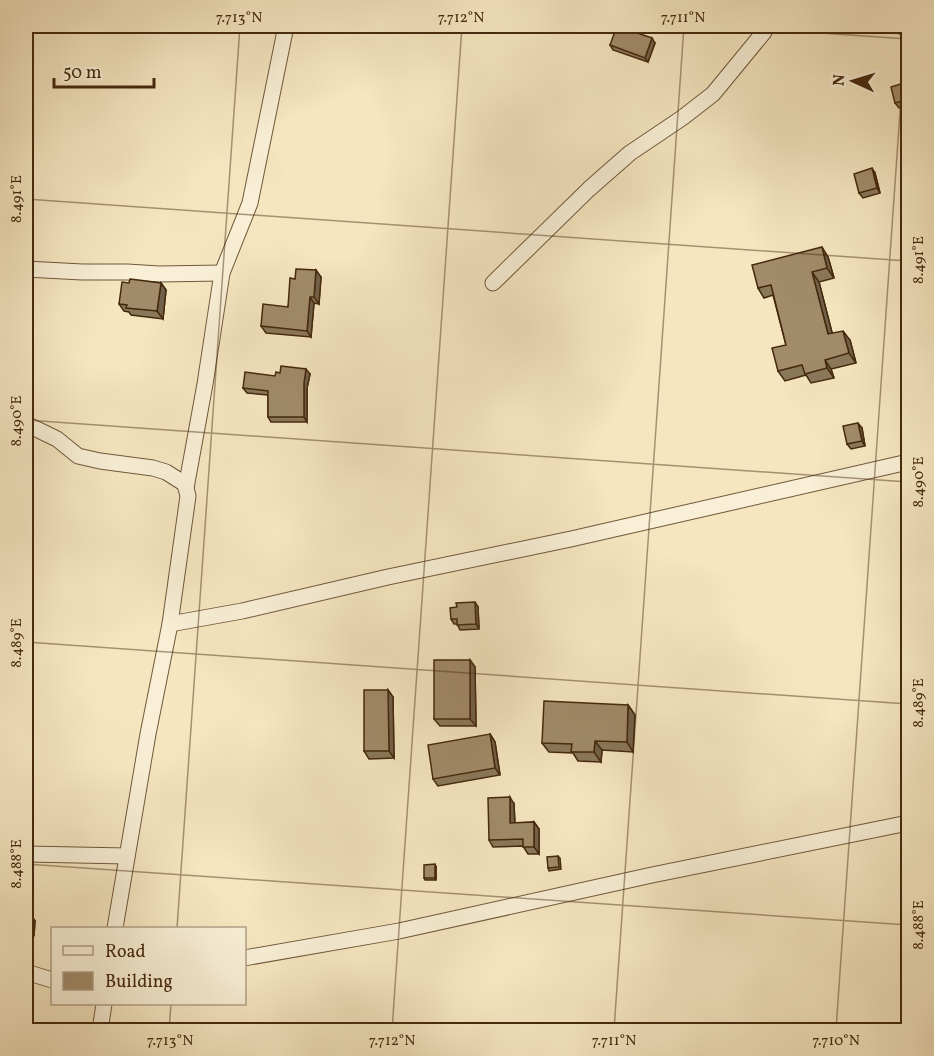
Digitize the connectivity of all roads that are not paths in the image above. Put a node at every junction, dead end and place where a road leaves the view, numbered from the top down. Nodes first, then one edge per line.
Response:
1 (286, 26) edge
2 (766, 26) edge
3 (26, 269) edge
4 (222, 273) junction
5 (493, 283) dead end
6 (26, 424) edge
7 (909, 462) edge
8 (186, 488) junction
9 (170, 624) junction
10 (909, 823) edge
11 (26, 854) edge
12 (127, 856) junction
13 (115, 927) edge
14 (246, 958) edge
15 (26, 972) edge
16 (51, 980) edge
17 (104, 1005) edge
18 (100, 1030) edge

1 - 4 street
2 - 5 street
3 - 4 street
4 - 8 street
6 - 8 street
7 - 9 street
8 - 9 street
9 - 12 street
10 - 14 street
11 - 12 street
12 - 13 street
15 - 16 street
17 - 18 street

